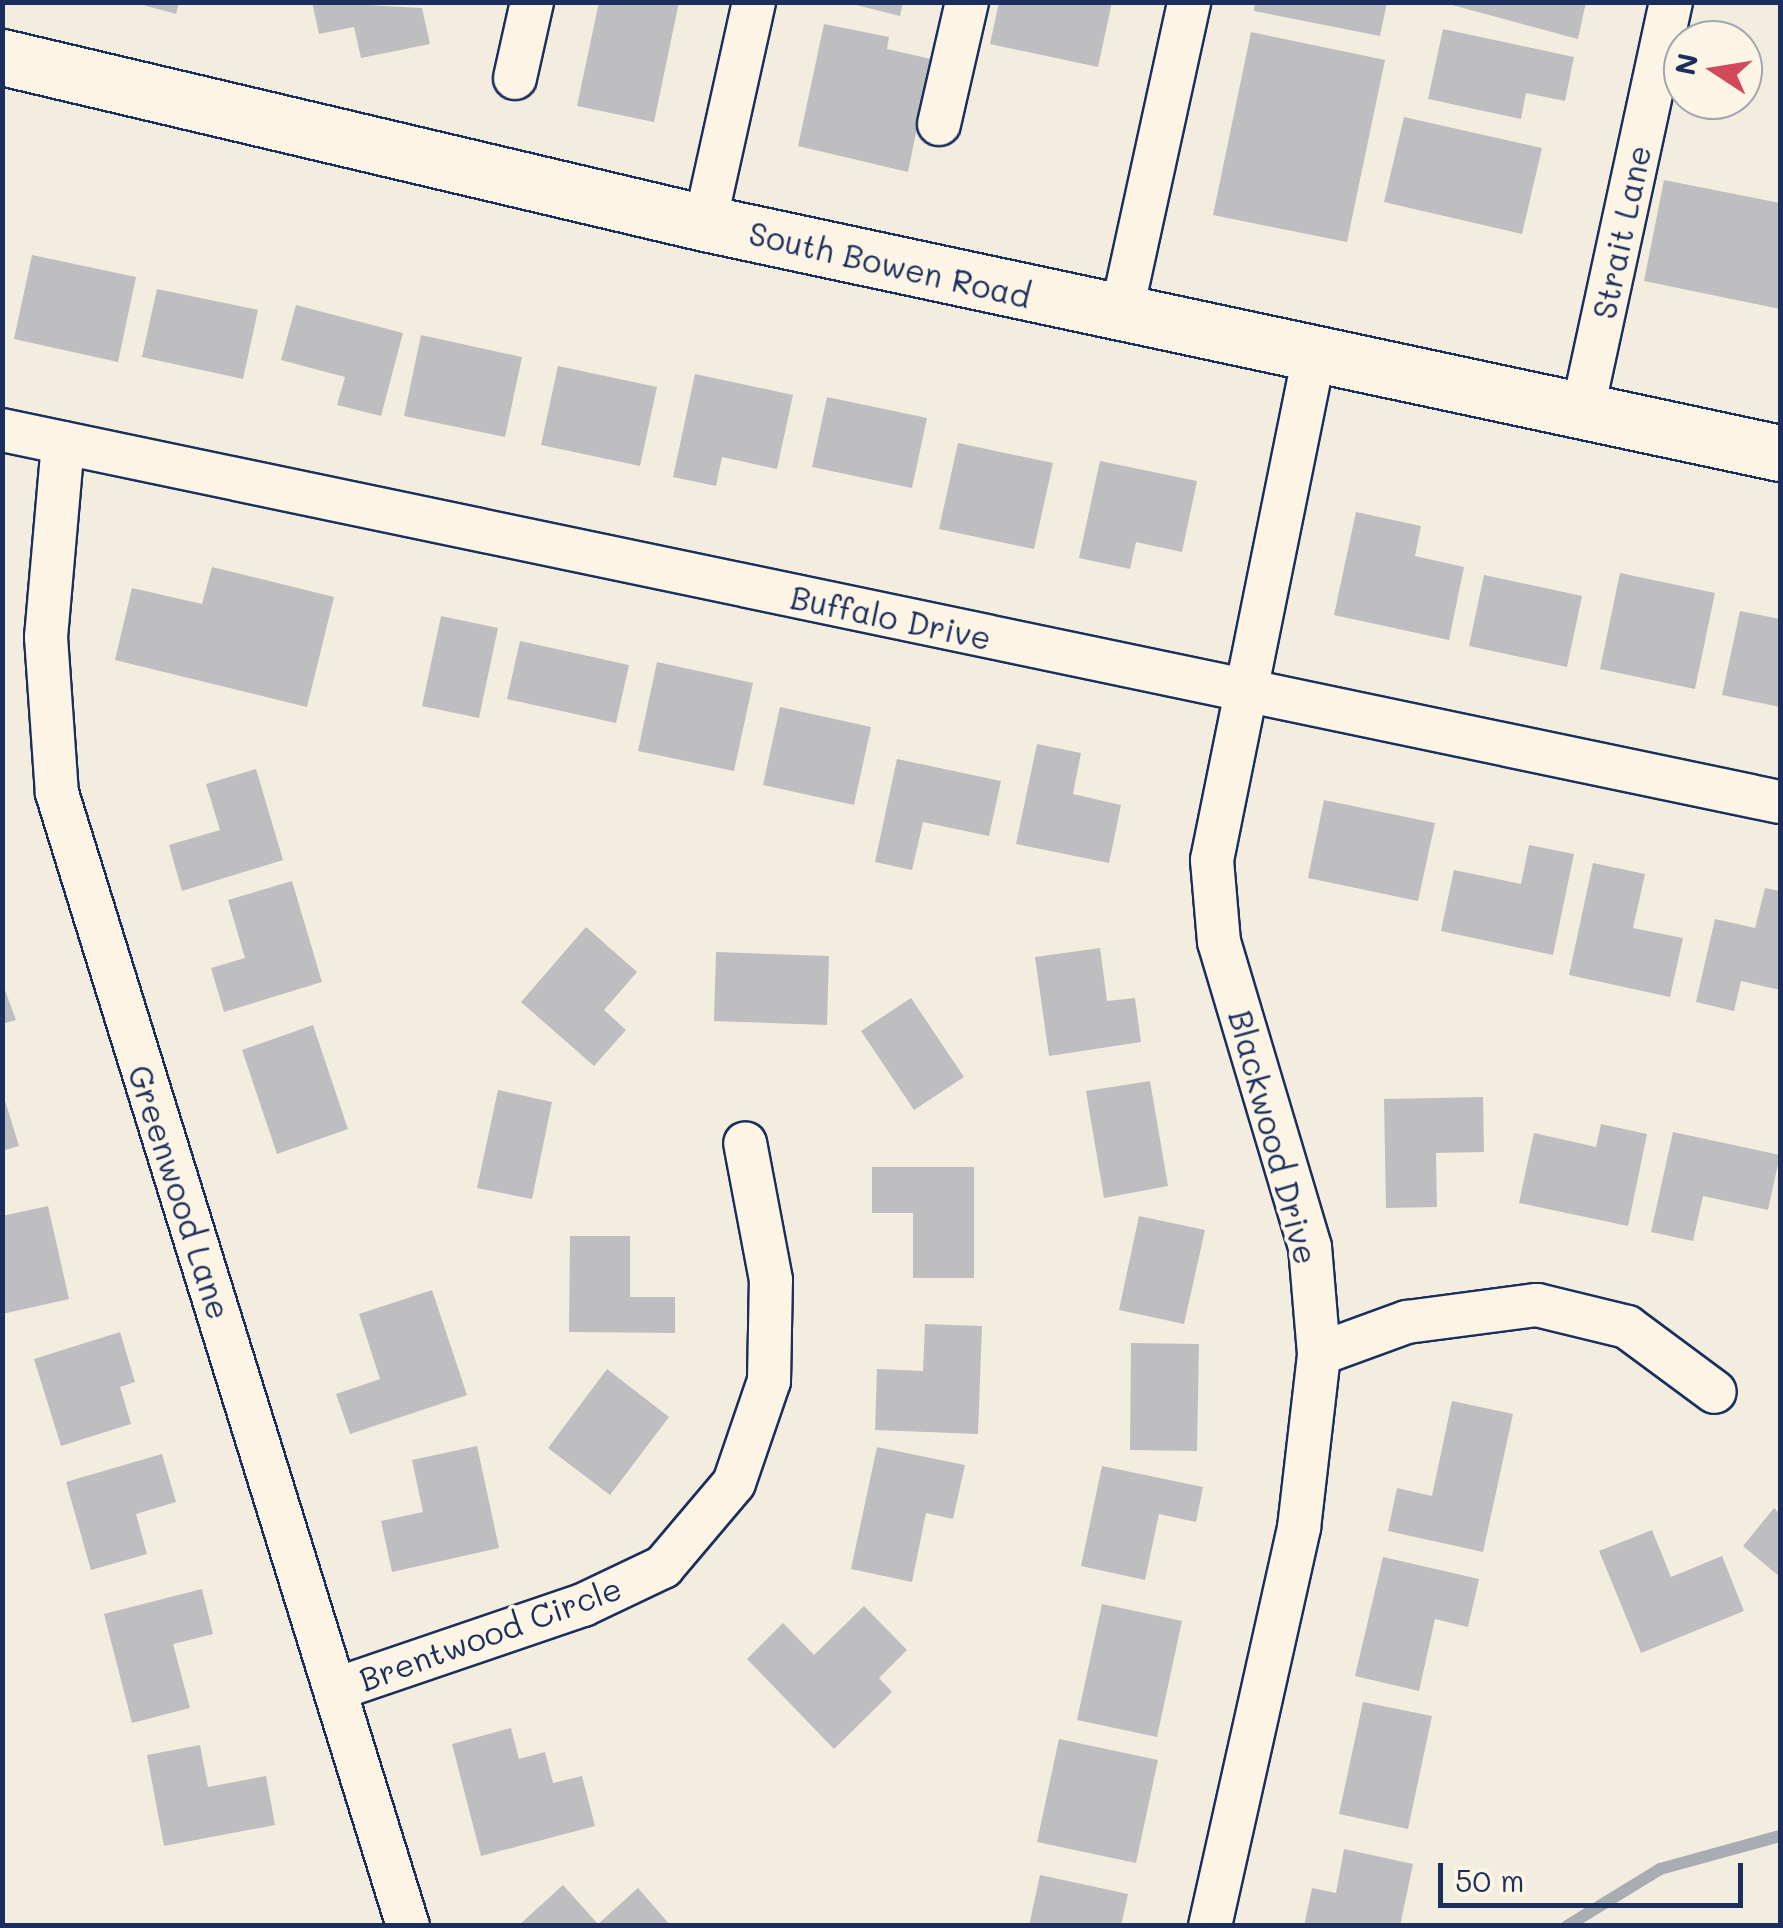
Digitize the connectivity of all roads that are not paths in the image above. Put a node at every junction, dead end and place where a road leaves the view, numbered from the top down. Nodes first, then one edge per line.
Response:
1 (532, 2) edge
2 (754, 2) edge
3 (967, 2) edge
4 (1189, 2) edge
5 (1671, 2) edge
6 (2, 57) edge
7 (514, 78) dead end
8 (939, 124) dead end
9 (706, 223) junction
10 (1121, 315) junction
11 (1315, 350) junction
12 (1584, 404) junction
13 (2, 430) edge
14 (63, 443) junction
15 (1780, 453) edge
16 (1242, 690) junction
17 (1780, 802) edge
18 (745, 1143) dead end
19 (1319, 1354) junction
20 (1715, 1392) dead end
21 (336, 1689) junction
22 (408, 1926) edge
23 (1210, 1926) edge

1 - 7 street
2 - 9 street
3 - 8 street
4 - 10 street
5 - 12 street, Strait Lane
6 - 9 main road, South Bowen Road
9 - 10 main road, South Bowen Road
10 - 11 main road, South Bowen Road
11 - 12 main road, South Bowen Road
11 - 16 street, Blackwood Drive
12 - 15 main road, South Bowen Road
13 - 14 street, Buffalo Drive
14 - 16 street, Buffalo Drive
14 - 21 street, Greenwood Lane
16 - 17 street, Buffalo Drive
16 - 19 street, Blackwood Drive
18 - 21 street, Brentwood Circle
19 - 20 street
19 - 23 street, Blackwood Drive
21 - 22 street, Greenwood Lane

